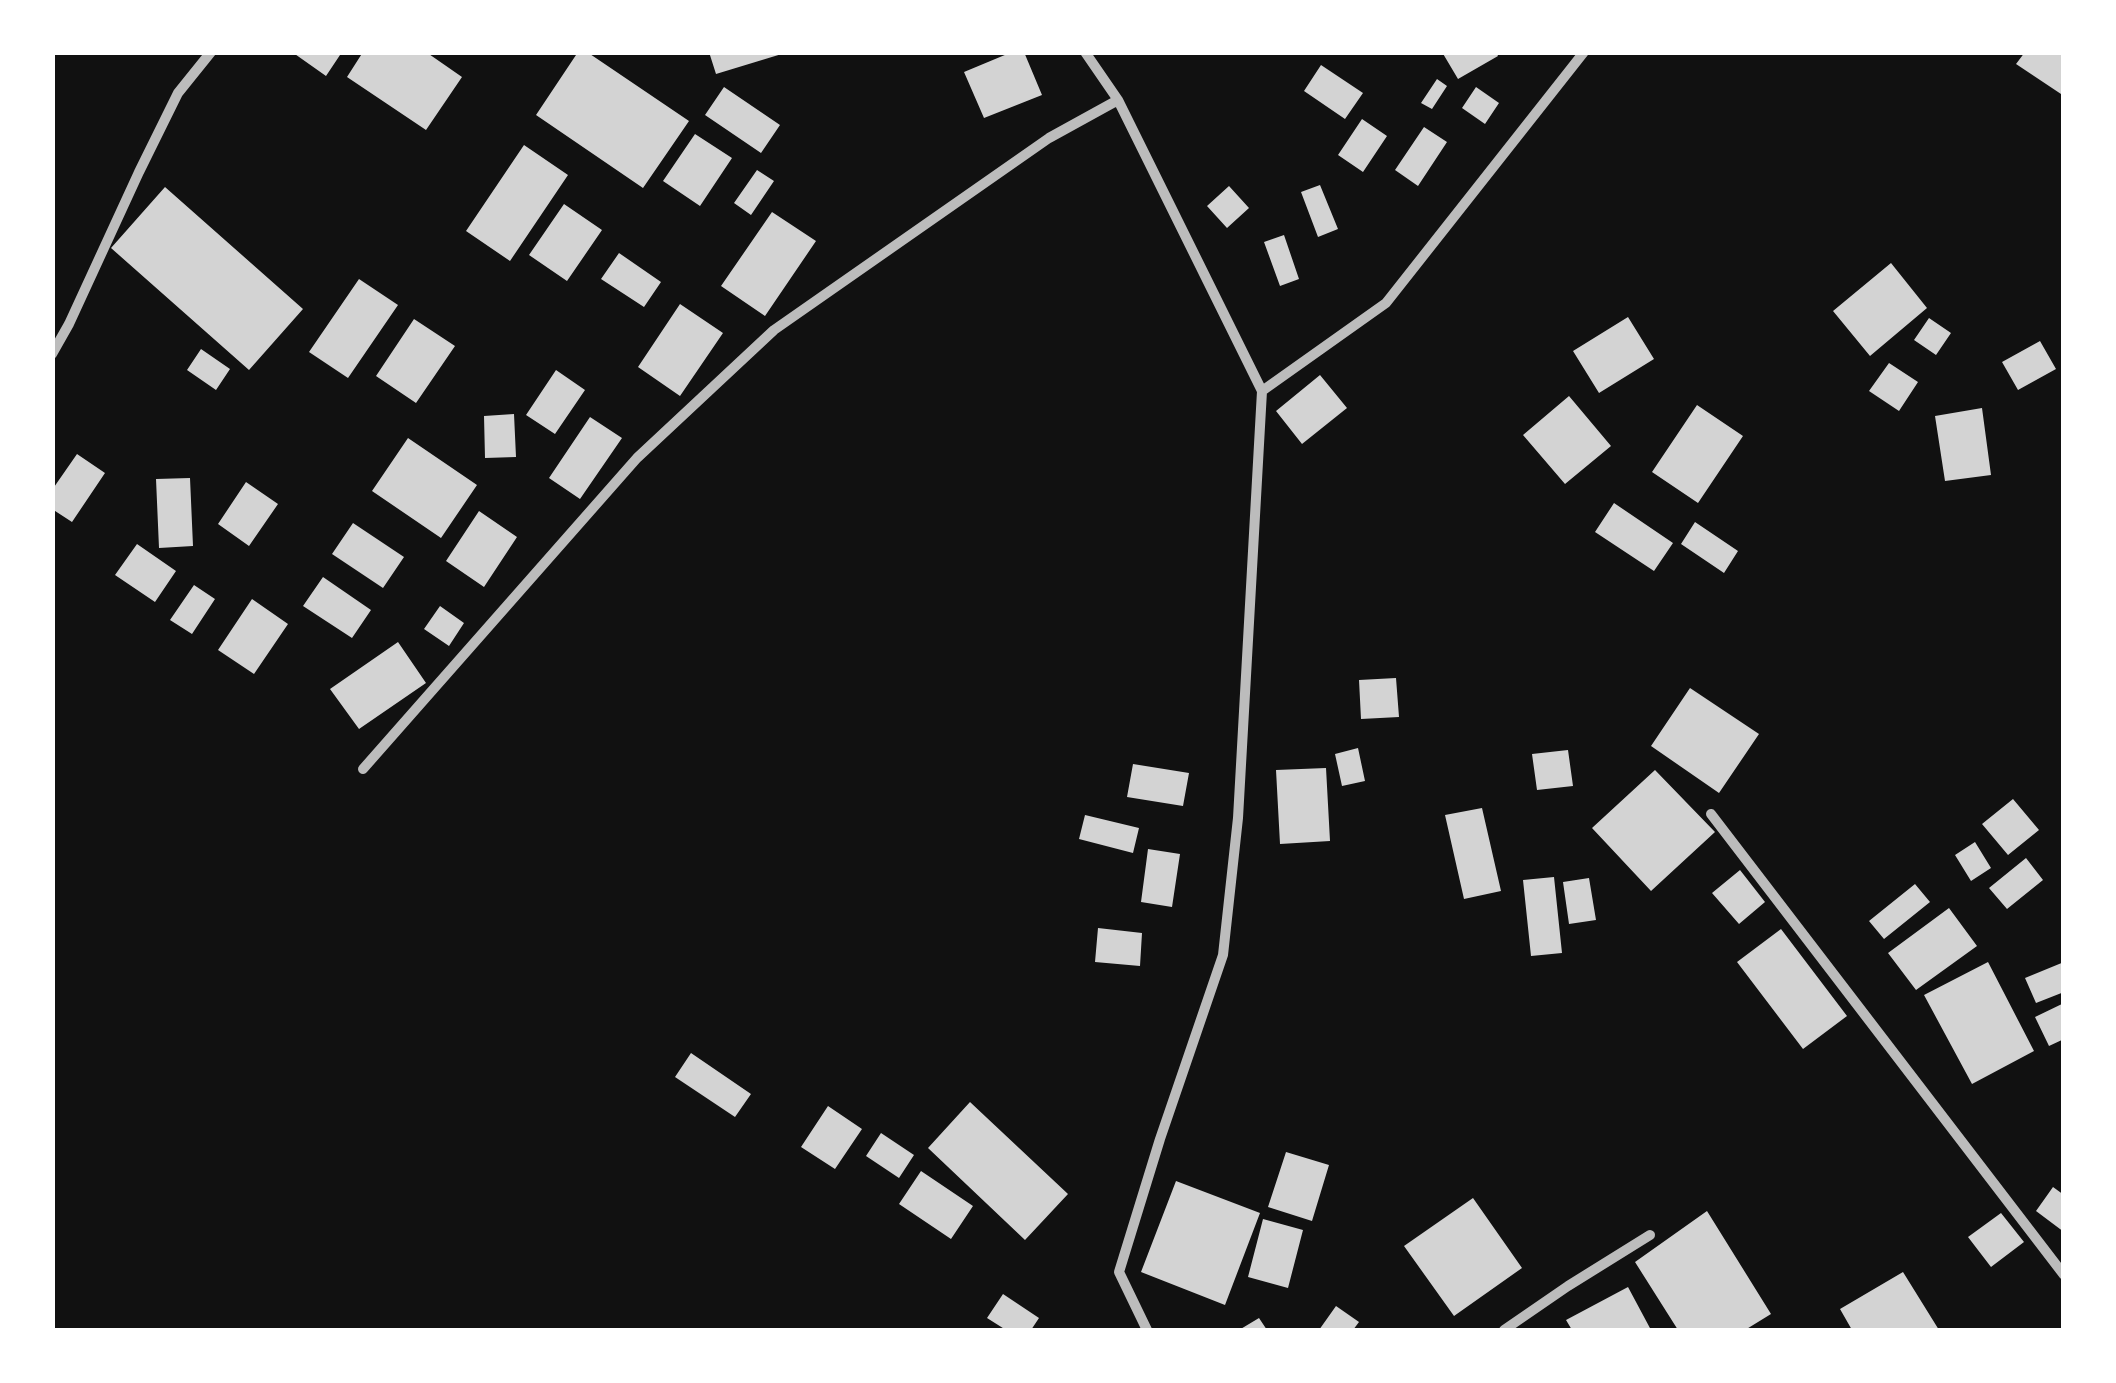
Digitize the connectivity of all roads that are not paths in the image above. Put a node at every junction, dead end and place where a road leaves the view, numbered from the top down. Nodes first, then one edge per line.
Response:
1 (211, 52) edge
2 (1086, 52) edge
3 (1584, 52) edge
4 (1118, 100) junction
5 (52, 354) edge
6 (1262, 390) junction
7 (362, 770) dead end
8 (1710, 814) dead end
9 (1650, 1235) dead end
10 (2064, 1275) edge
11 (1147, 1330) edge
12 (1504, 1330) edge

1 - 5 street
2 - 4 street
3 - 6 street
4 - 6 street
4 - 7 street
6 - 11 street
8 - 10 street
9 - 12 street

